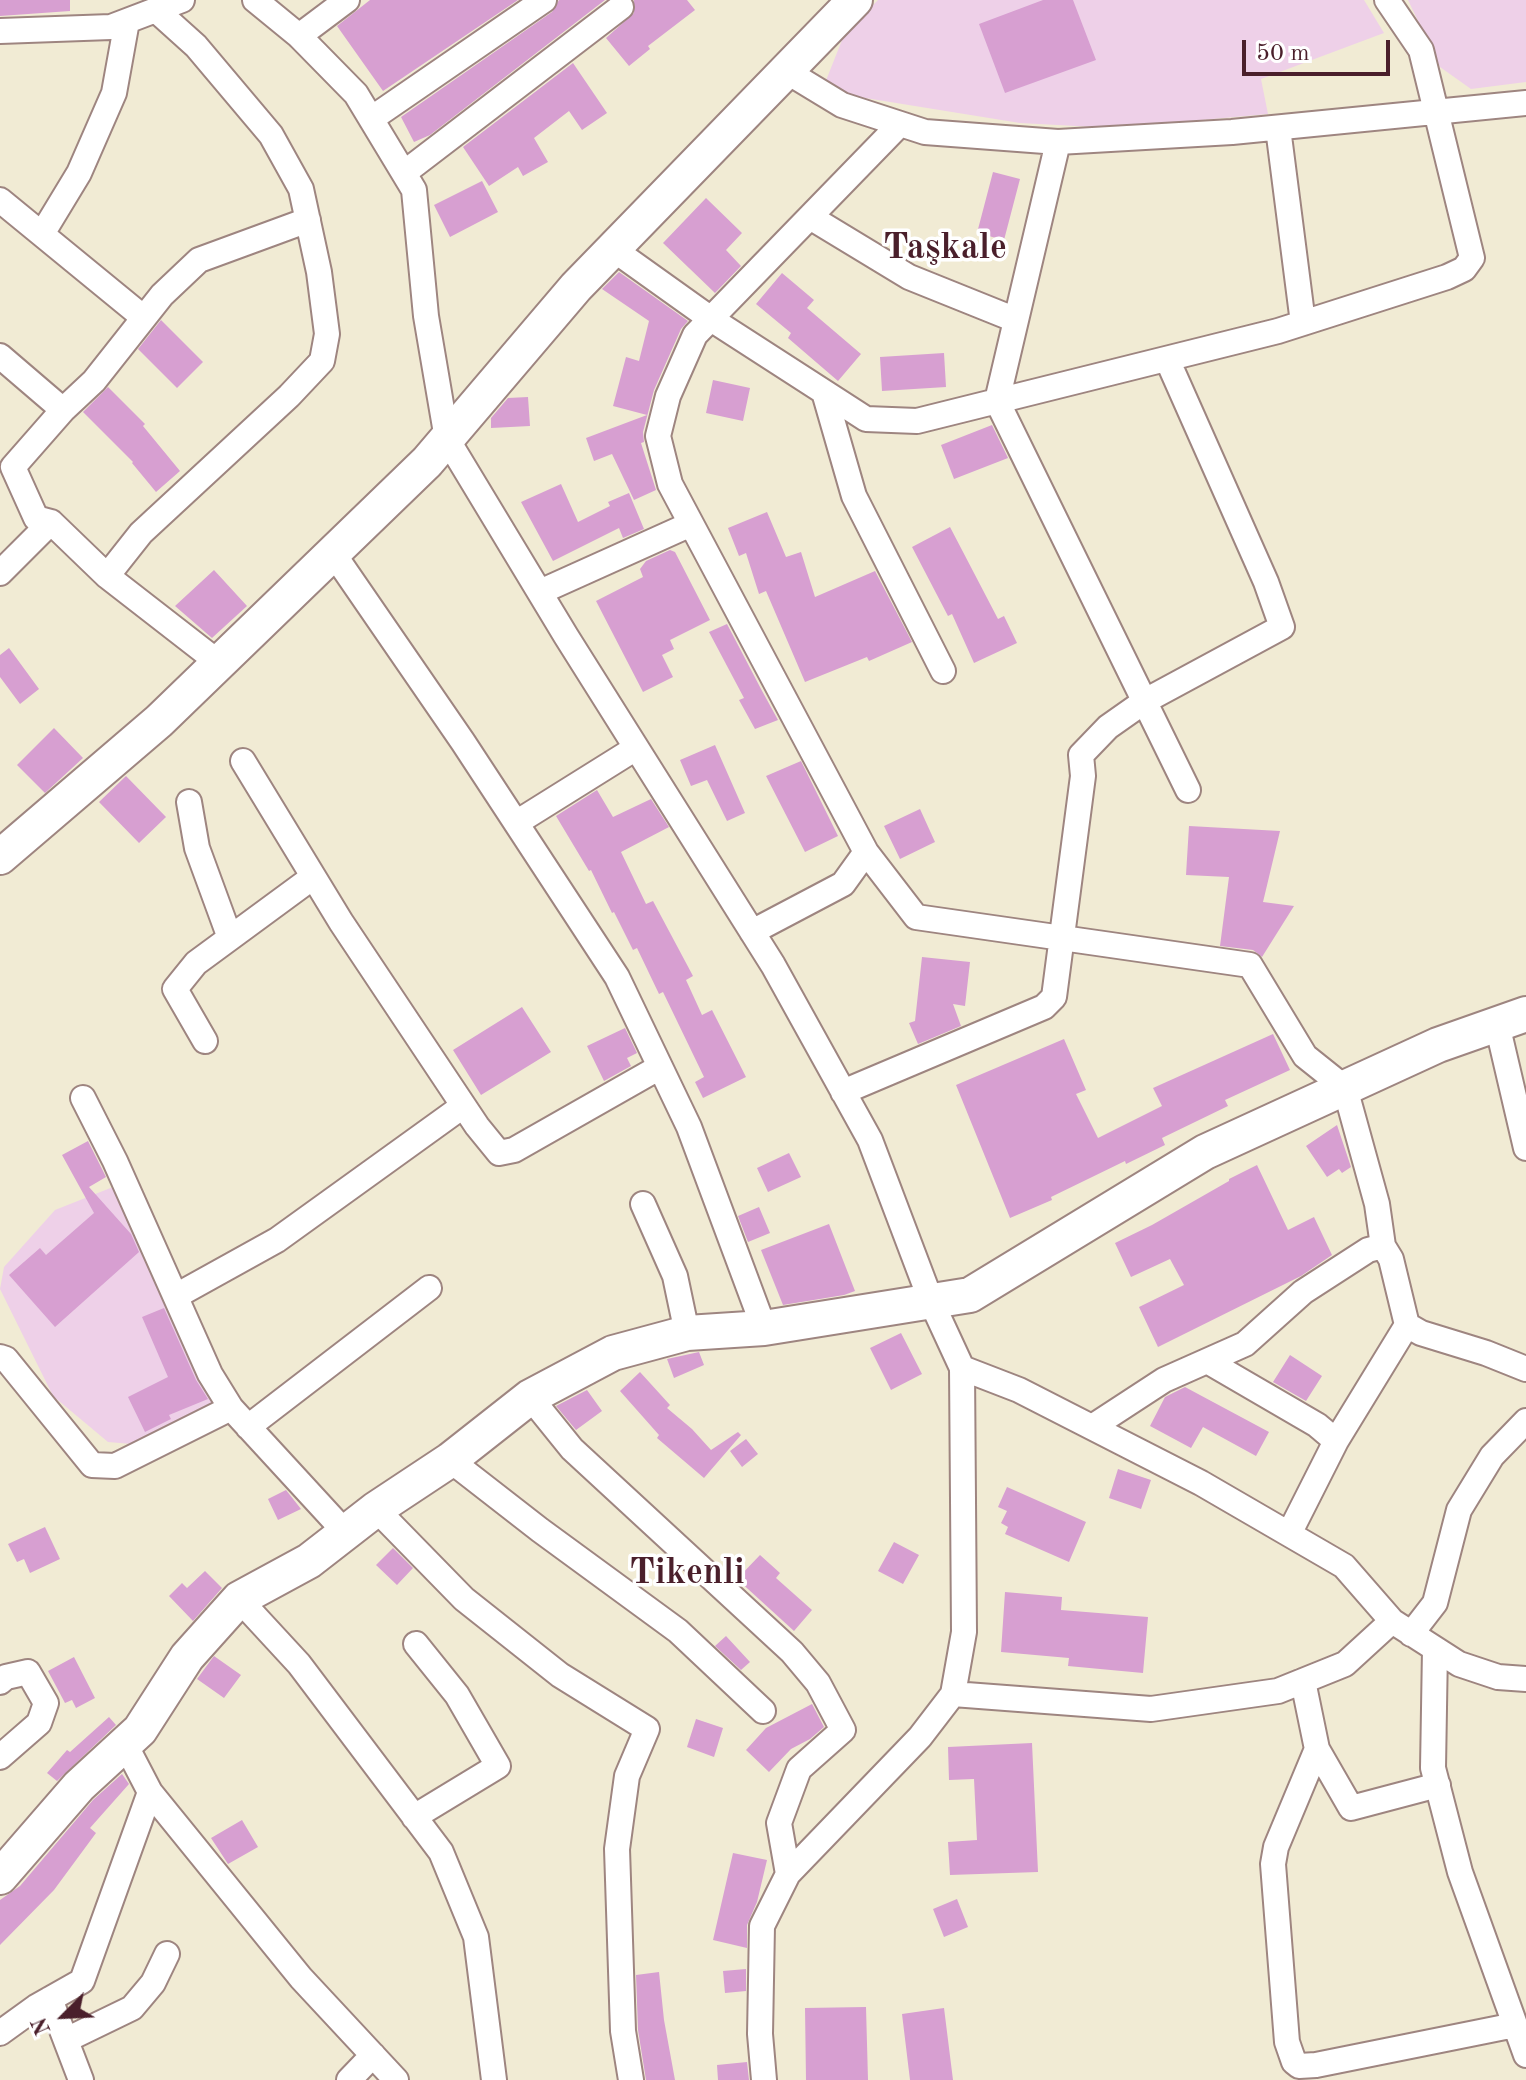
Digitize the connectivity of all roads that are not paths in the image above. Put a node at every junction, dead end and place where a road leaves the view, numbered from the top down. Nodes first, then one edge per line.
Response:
1 (182, 0) edge
2 (255, 0) edge
3 (347, 0) edge
4 (544, 0) edge
5 (855, 0) edge
6 (1387, 0) edge
7 (621, 7) dead end
8 (156, 10) junction
9 (127, 21) junction
10 (0, 31) edge
11 (299, 36) junction
12 (786, 71) junction
13 (1526, 103) edge
14 (1437, 113) junction
15 (371, 119) junction
16 (900, 124) junction
17 (1278, 128) junction
18 (1058, 142) junction
19 (404, 173) junction
20 (0, 200) edge
21 (810, 217) junction
22 (308, 220) junction
23 (42, 234) junction
24 (613, 249) junction
25 (144, 318) junction
26 (711, 319) junction
27 (1016, 320) junction
28 (1303, 323) junction
29 (0, 356) edge
30 (1167, 359) junction
31 (824, 392) junction
32 (997, 401) junction
33 (63, 410) junction
34 (447, 439) junction
35 (51, 522) junction
36 (691, 524) junction
37 (333, 553) junction
38 (0, 573) edge
39 (107, 576) junction
40 (540, 592) junction
41 (219, 663) junction
42 (943, 671) dead end
43 (1145, 701) junction
44 (636, 748) junction
45 (243, 761) dead end
46 (1188, 790) dead end
47 (189, 802) dead end
48 (516, 823) junction
49 (866, 852) junction
50 (0, 857) edge
51 (313, 877) junction
52 (752, 932) junction
53 (230, 938) junction
54 (1063, 939) junction
55 (1512, 1019) edge
56 (205, 1041) dead end
57 (660, 1067) junction
58 (1343, 1088) junction
59 (843, 1092) junction
60 (83, 1098) dead end
61 (463, 1106) junction
62 (1526, 1148) edge
63 (643, 1204) dead end
64 (1383, 1246) junction
65 (429, 1288) dead end
66 (176, 1296) junction
67 (931, 1301) junction
68 (1407, 1325) junction
69 (764, 1328) junction
70 (687, 1333) junction
71 (0, 1357) edge
72 (1207, 1361) junction
73 (962, 1368) junction
74 (1526, 1369) edge
75 (530, 1397) junction
76 (231, 1408) junction
77 (1526, 1421) edge
78 (248, 1427) junction
79 (1092, 1427) junction
80 (1336, 1441) junction
81 (450, 1460) junction
82 (376, 1509) junction
83 (345, 1532) junction
84 (1289, 1534) junction
85 (239, 1599) junction
86 (1402, 1628) junction
87 (416, 1644) dead end
88 (1435, 1649) junction
89 (1526, 1679) edge
90 (1303, 1681) junction
91 (0, 1682) edge
92 (953, 1694) junction
93 (763, 1711) dead end
94 (125, 1744) junction
95 (1317, 1749) junction
96 (0, 1757) edge
97 (1438, 1785) junction
98 (150, 1792) junction
99 (414, 1817) junction
100 (788, 1874) junction
101 (0, 1877) edge
102 (167, 1954) dead end
103 (50, 1999) junction
104 (1515, 2025) junction
105 (0, 2033) edge
106 (66, 2040) junction
107 (373, 2055) junction
108 (1526, 2055) edge
109 (81, 2080) edge
110 (349, 2080) edge
111 (396, 2080) edge
112 (494, 2080) edge
113 (631, 2080) edge
114 (764, 2080) edge

1 - 8 street
2 - 11 street
3 - 11 street
4 - 15 street
5 - 12 street
6 - 14 street
7 - 19 street
8 - 9 street
8 - 22 street
9 - 10 street
9 - 23 street
11 - 15 street
12 - 16 street
12 - 24 street
13 - 14 street
14 - 17 street
14 - 28 street
15 - 19 street
16 - 18 street
16 - 21 street
17 - 18 street
17 - 28 street
18 - 27 street
19 - 34 street
20 - 23 street
21 - 26 street
21 - 27 street
22 - 25 street
22 - 39 street
23 - 25 street
24 - 26 street
24 - 34 street
25 - 33 street
26 - 31 street
26 - 36 street
27 - 32 street
28 - 30 street
29 - 33 street
30 - 32 street
30 - 43 street
31 - 32 street
31 - 42 street
32 - 43 street
33 - 35 street
34 - 37 street
34 - 40 street
35 - 38 street
35 - 39 street
36 - 40 street
36 - 49 street
37 - 41 street
37 - 48 street
39 - 41 street
40 - 44 street
41 - 50 street
43 - 46 street
43 - 54 street
44 - 48 street
44 - 52 street
45 - 51 street
47 - 53 street
48 - 57 street
49 - 52 street
49 - 54 street
51 - 53 street
51 - 61 street
52 - 59 street
53 - 56 street
54 - 58 street
54 - 59 street
55 - 58 street
55 - 62 street
57 - 61 street
57 - 69 street
58 - 64 street
58 - 67 street
59 - 67 street
60 - 66 street
61 - 66 street
63 - 70 street
64 - 68 street
64 - 72 street
65 - 78 street
66 - 76 street
67 - 69 street
67 - 73 street
68 - 74 street
68 - 80 street
69 - 70 street
70 - 75 street
71 - 76 street
72 - 79 street
72 - 80 street
73 - 79 street
73 - 92 street
75 - 81 street
75 - 100 street
76 - 78 street
77 - 86 street
78 - 83 street
79 - 84 street
80 - 84 street
81 - 82 street
81 - 93 street
82 - 83 street
82 - 113 street
83 - 85 street
84 - 86 street
85 - 94 street
85 - 99 street
86 - 88 street
86 - 90 street
87 - 99 street
88 - 89 street
88 - 97 street
90 - 92 street
90 - 95 street
91 - 96 street
92 - 100 street
94 - 98 street
94 - 101 street
95 - 97 street
95 - 104 street
97 - 104 street
98 - 103 street
98 - 107 street
99 - 112 street
100 - 114 street
102 - 106 street
103 - 105 street
103 - 106 street
104 - 108 street
106 - 109 street
107 - 110 street
107 - 111 street

